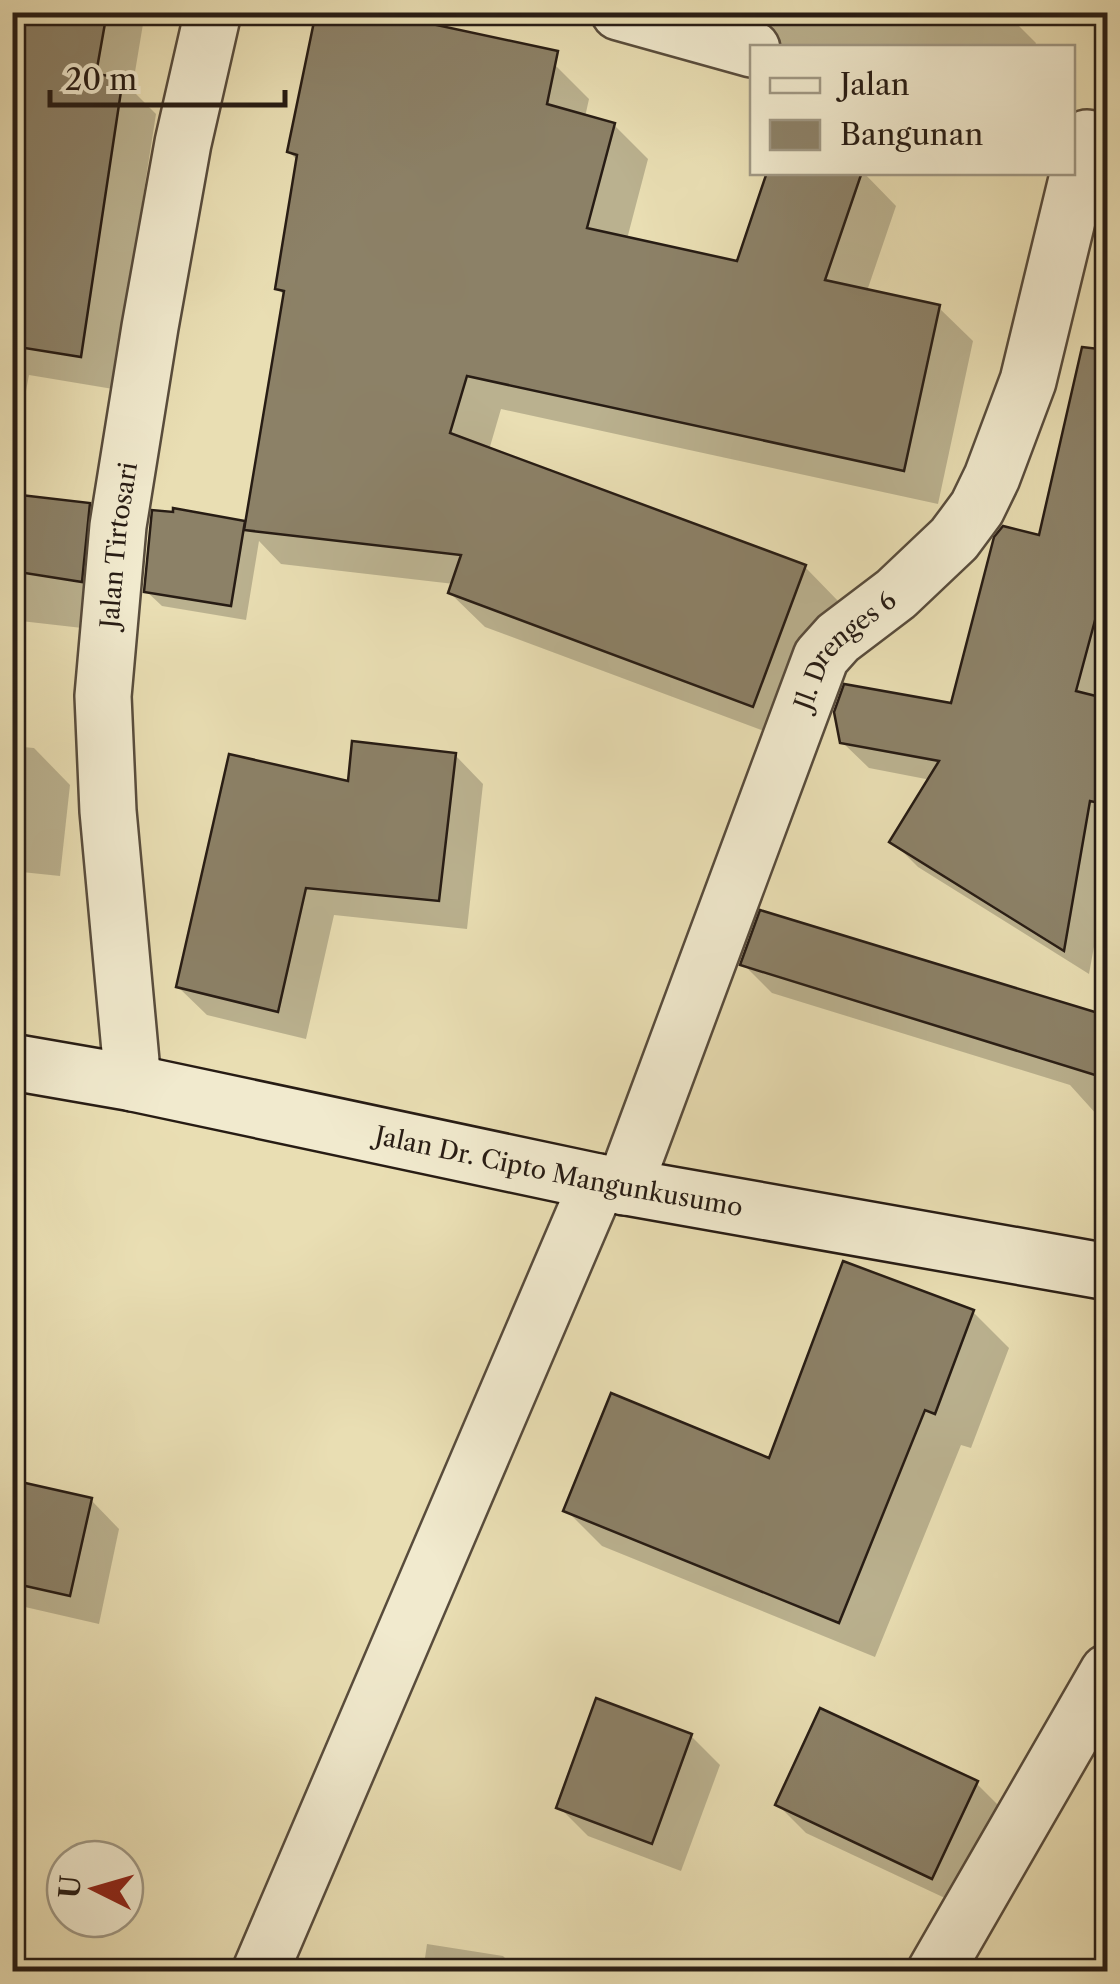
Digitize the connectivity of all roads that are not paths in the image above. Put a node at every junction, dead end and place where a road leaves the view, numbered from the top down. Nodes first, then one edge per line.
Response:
1 (212, 12) edge
2 (619, 12) edge
3 (750, 48) edge
4 (1089, 138) edge
5 (12, 1062) edge
6 (134, 1082) junction
7 (611, 1184) junction
8 (1108, 1272) edge
9 (1108, 1672) edge
10 (260, 1972) edge
11 (935, 1972) edge

1 - 6 street, Jalan Tirtosari
2 - 3 street
4 - 7 street, Jl. Drenges 6
5 - 6 street, Jalan Dr. Cipto Mangunkusumo
6 - 7 street, Jalan Dr. Cipto Mangunkusumo
7 - 8 street, Jalan Dr. Cipto Mangunkusumo
7 - 10 street, Jl. Drenges 6
9 - 11 street

